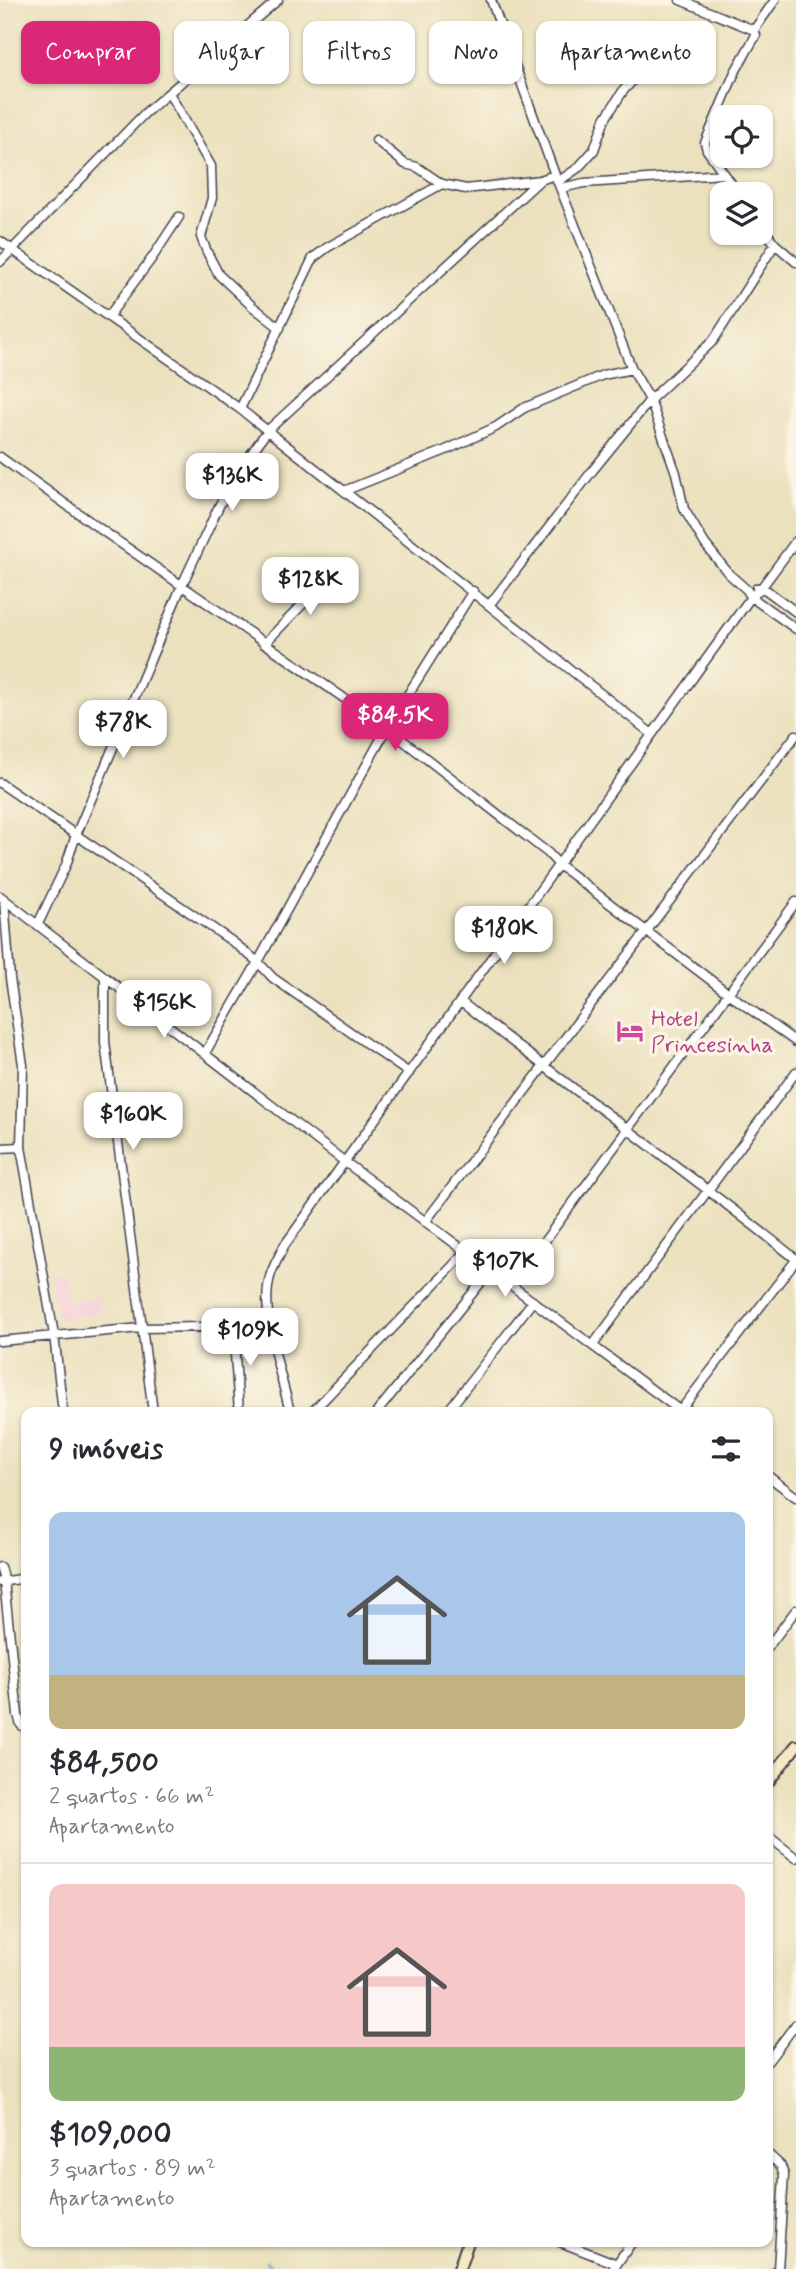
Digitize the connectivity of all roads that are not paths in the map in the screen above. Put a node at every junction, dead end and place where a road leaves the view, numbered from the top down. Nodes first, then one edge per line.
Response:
1 (278, 0) edge
2 (491, 0) edge
3 (680, 0) edge
4 (775, 0) edge
5 (754, 30) junction
6 (629, 84) edge
7 (169, 93) junction
8 (376, 140) dead end
9 (578, 168) junction
10 (724, 174) junction
11 (540, 180) junction
12 (558, 181) junction
13 (730, 182) edge
14 (584, 183) junction
15 (442, 184) junction
16 (179, 216) dead end
17 (0, 241) edge
18 (773, 241) edge
19 (775, 244) junction
20 (12, 250) junction
21 (0, 262) edge
22 (796, 262) edge
23 (108, 317) junction
24 (280, 328) junction
25 (632, 369) junction
26 (650, 400) junction
27 (240, 409) junction
28 (267, 431) junction
29 (0, 457) edge
30 (344, 492) junction
31 (796, 541) edge
32 (335, 571) dead end
33 (182, 585) junction
34 (762, 587) junction
35 (473, 591) junction
36 (749, 594) junction
37 (490, 604) junction
38 (796, 612) edge
39 (796, 629) edge
40 (264, 644) junction
41 (387, 728) junction
42 (652, 734) junction
43 (796, 735) edge
44 (0, 783) edge
45 (76, 835) junction
46 (559, 865) junction
47 (2, 897) edge
48 (796, 902) edge
49 (38, 925) junction
50 (645, 931) junction
51 (258, 962) junction
52 (105, 978) junction
53 (729, 994) junction
54 (461, 1002) junction
55 (796, 1042) edge
56 (205, 1053) junction
57 (544, 1066) junction
58 (796, 1072) edge
59 (409, 1073) junction
60 (628, 1129) junction
61 (21, 1147) junction
62 (0, 1148) edge
63 (345, 1163) junction
64 (708, 1189) junction
65 (425, 1222) junction
66 (466, 1252) junction
67 (796, 1260) edge
68 (491, 1270) junction
69 (512, 1285) junction
70 (533, 1301) junction
71 (233, 1326) junction
72 (270, 1326) junction
73 (141, 1328) junction
74 (54, 1335) junction
75 (0, 1341) edge
76 (593, 1345) junction
77 (62, 1407) edge
78 (152, 1407) edge
79 (239, 1407) edge
80 (288, 1407) edge
81 (317, 1407) edge
82 (381, 1407) edge
83 (451, 1407) edge
84 (676, 1407) edge
85 (684, 1407) edge
86 (773, 1480) edge
87 (796, 1497) edge
88 (0, 1567) edge
89 (21, 1579) edge
90 (2, 1581) edge
91 (796, 1610) edge
92 (773, 1640) edge
93 (21, 1725) edge
94 (796, 1746) edge
95 (773, 1776) edge
96 (773, 1840) edge
97 (796, 1857) edge
98 (796, 2024) edge
99 (773, 2055) edge
100 (773, 2159) edge
101 (466, 2247) edge
102 (571, 2247) edge
103 (629, 2247) edge
104 (615, 2267) edge
105 (459, 2269) edge
106 (778, 2269) edge

1 - 7 street
2 - 12 street
3 - 5 street
4 - 5 street
5 - 10 street
6 - 9 street
7 - 20 street
7 - 24 street
8 - 15 street
9 - 12 street
9 - 14 street
10 - 13 street
10 - 14 street
11 - 12 street
11 - 15 street
11 - 28 street
12 - 14 street
12 - 25 street
15 - 24 street
16 - 23 street
17 - 20 street
18 - 19 street
19 - 22 street
19 - 26 street
20 - 21 street
20 - 23 street
23 - 27 street
24 - 27 street
25 - 26 street
25 - 30 street
26 - 36 street
26 - 37 street
27 - 28 street
28 - 30 street
28 - 33 street
29 - 33 street
30 - 35 street
31 - 34 street
32 - 40 street
33 - 40 street
33 - 45 street
34 - 36 street
34 - 38 street
35 - 37 street
35 - 41 street
36 - 39 street
36 - 42 street
37 - 42 street
40 - 41 street
41 - 46 street
41 - 51 street
42 - 46 street
43 - 50 street
44 - 45 street
45 - 49 street
45 - 51 street
46 - 50 street
46 - 54 street
47 - 49 street
47 - 61 street
48 - 53 street
49 - 52 street
50 - 53 street
50 - 57 street
51 - 56 street
51 - 59 street
52 - 56 street
52 - 73 street
53 - 55 street
53 - 60 street
54 - 57 street
54 - 59 street
56 - 63 street
57 - 60 street
57 - 65 street
58 - 64 street
59 - 63 street
60 - 64 street
60 - 69 street
61 - 62 street
61 - 74 street
63 - 65 street
63 - 72 street
64 - 67 street
64 - 76 street
65 - 66 street
66 - 68 street
66 - 81 street
67 - 85 street
68 - 69 street
68 - 82 street
69 - 70 street
70 - 76 street
70 - 83 street
71 - 72 street
71 - 73 street
71 - 79 street
72 - 80 street
73 - 74 street
73 - 78 street
74 - 75 street
74 - 77 street
76 - 84 street
86 - 87 street
88 - 90 street
89 - 90 street
90 - 93 street
91 - 92 street
94 - 95 main road
96 - 97 street
98 - 99 street
100 - 106 street
101 - 105 main road
102 - 104 street
103 - 104 street

